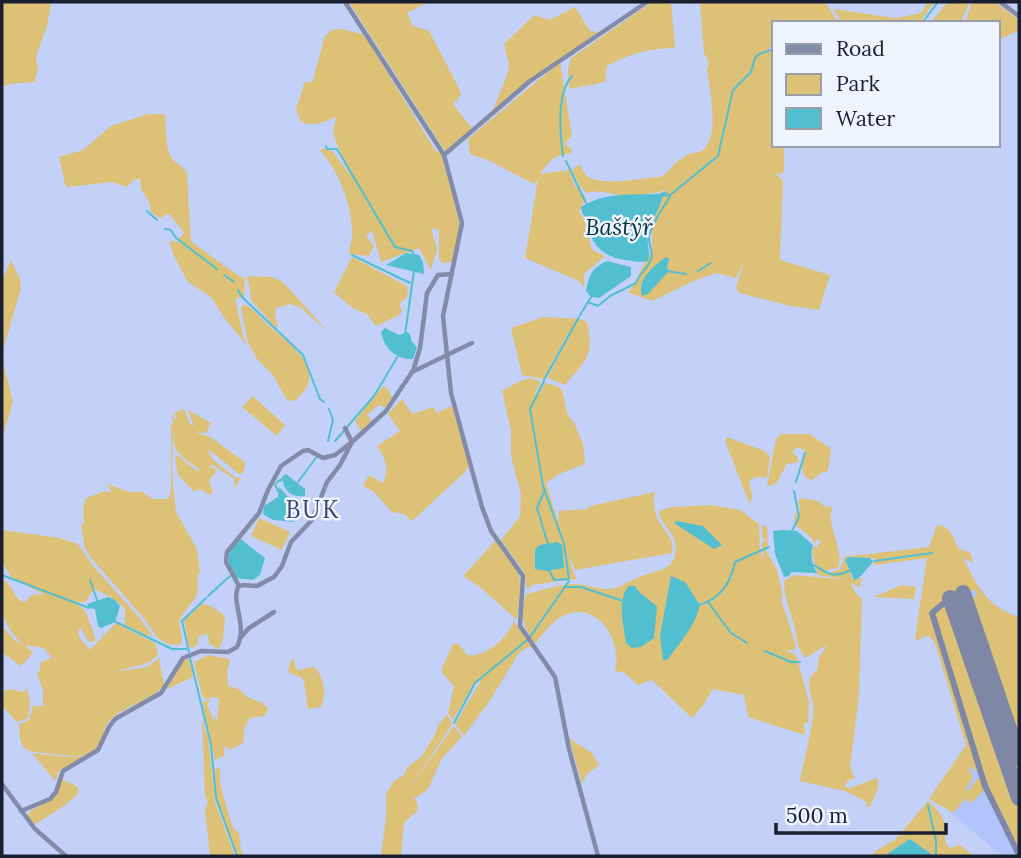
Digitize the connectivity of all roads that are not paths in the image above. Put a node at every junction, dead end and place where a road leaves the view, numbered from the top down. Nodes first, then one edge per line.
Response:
1 (345, 2) edge
2 (647, 2) edge
3 (1000, 2) edge
4 (1019, 16) edge
5 (444, 155) junction
6 (452, 274) junction
7 (472, 343) dead end
8 (447, 356) junction
9 (412, 372) junction
10 (345, 430) dead end
11 (352, 442) junction
12 (239, 586) junction
13 (274, 612) dead end
14 (241, 617) junction
15 (248, 629) junction
16 (240, 637) junction
17 (2, 784) edge
18 (21, 811) junction
19 (66, 856) edge
20 (598, 856) edge

1 - 5 street
2 - 5 street
3 - 4 street
5 - 6 street
6 - 8 street
6 - 9 street
7 - 8 street
8 - 9 street
8 - 20 street
9 - 11 street
10 - 11 street
11 - 12 street
11 - 12 street
12 - 14 street
13 - 15 street
14 - 15 street
14 - 16 street
15 - 16 street
16 - 18 street
17 - 18 street
18 - 19 street

